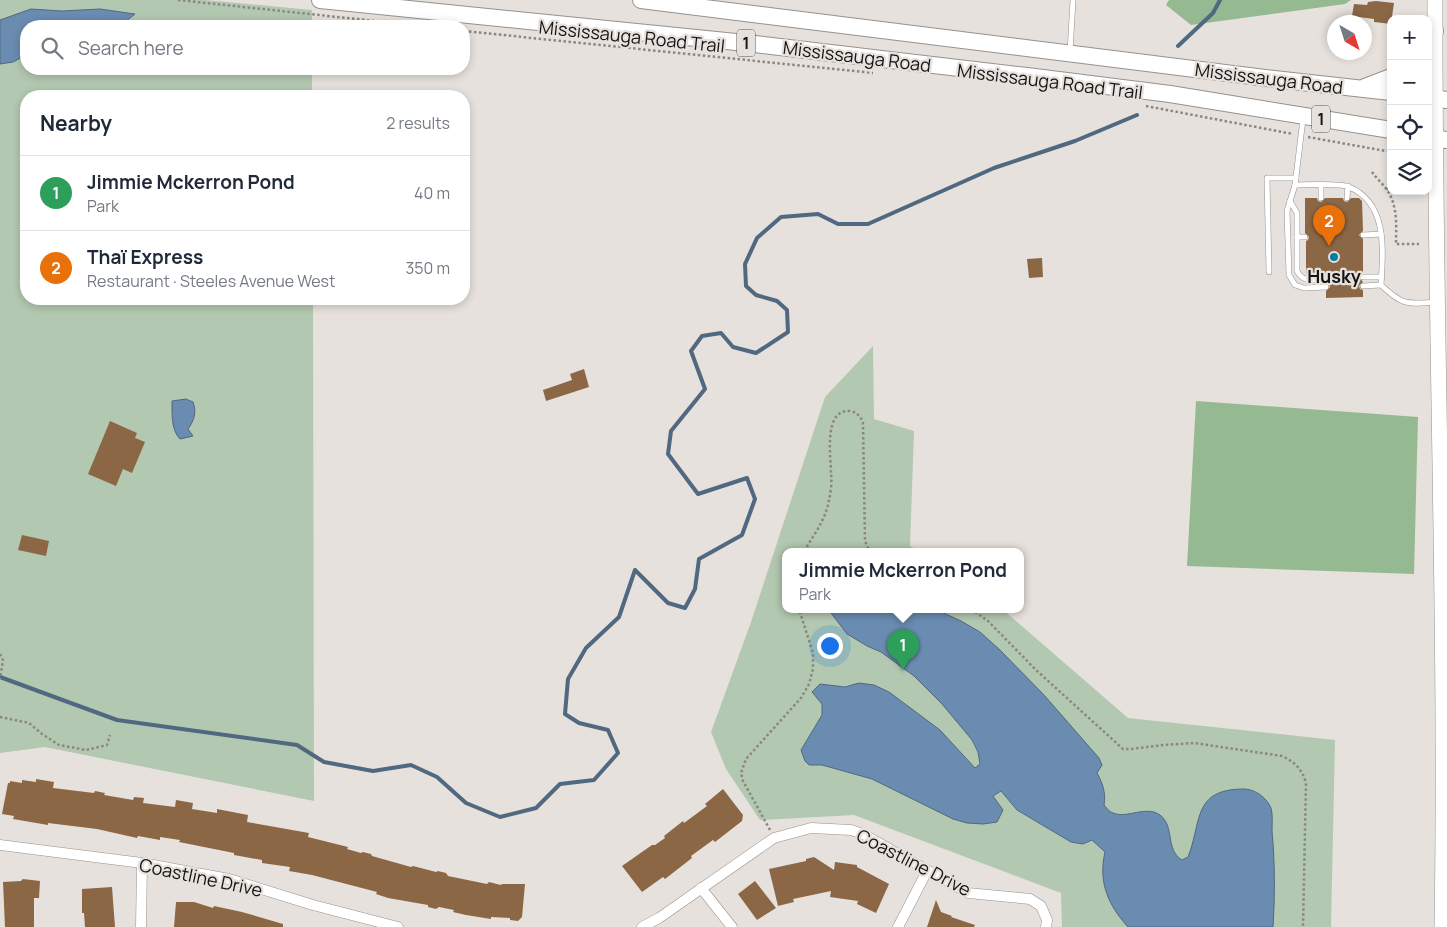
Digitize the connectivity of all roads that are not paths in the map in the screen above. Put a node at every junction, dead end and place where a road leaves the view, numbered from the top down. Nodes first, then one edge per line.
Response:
1 (320, 0) edge
2 (642, 0) edge
3 (1073, 0) edge
4 (1435, 0) edge
5 (1432, 25) edge
6 (1432, 44) edge
7 (1070, 53) junction
8 (1387, 78) edge
9 (1361, 88) junction
10 (1387, 91) edge
11 (1437, 98) edge
12 (1303, 116) junction
13 (1387, 129) edge
14 (1437, 139) edge
15 (1296, 178) junction
16 (1295, 185) junction
17 (1321, 185) junction
18 (1348, 186) junction
19 (1321, 198) dead end
20 (1347, 198) dead end
21 (1290, 201) junction
22 (1381, 234) junction
23 (1362, 235) dead end
24 (1306, 237) dead end
25 (1296, 238) junction
26 (1269, 272) dead end
27 (1382, 277) junction
28 (1363, 278) dead end
29 (1326, 279) dead end
30 (1381, 285) junction
31 (1363, 286) dead end
32 (1326, 287) dead end
33 (1437, 302) junction
34 (0, 845) edge
35 (142, 863) junction
36 (927, 871) junction
37 (701, 888) junction
38 (141, 927) edge
39 (398, 927) edge
40 (642, 927) edge
41 (732, 927) edge
42 (898, 927) edge
43 (1046, 927) edge
44 (1442, 927) edge

1 - 12 main road, Mississauga Road / 1
2 - 7 main road, Mississauga Road / 1
3 - 7 lane
4 - 5 main road
6 - 11 main road
7 - 9 main road, Mississauga Road / 1
8 - 9 main road
9 - 10 main road, Mississauga Road / 1
11 - 14 main road
12 - 13 main road, Mississauga Road / 1
12 - 15 lane
14 - 33 main road
15 - 16 lane
15 - 26 lane
16 - 17 lane
16 - 21 lane
17 - 18 lane
17 - 19 lane
18 - 20 lane
18 - 22 lane
21 - 25 lane
21 - 32 lane
22 - 23 lane
22 - 27 lane
24 - 25 lane
25 - 29 lane
27 - 28 lane
27 - 30 lane
30 - 31 lane
30 - 33 lane
33 - 44 main road
34 - 35 street, Coastline Drive
35 - 38 street
35 - 39 street, Coastline Drive
36 - 37 street, Coastline Drive
36 - 42 street
36 - 43 street, Coastline Drive
37 - 40 street, Coastline Drive
37 - 41 street

